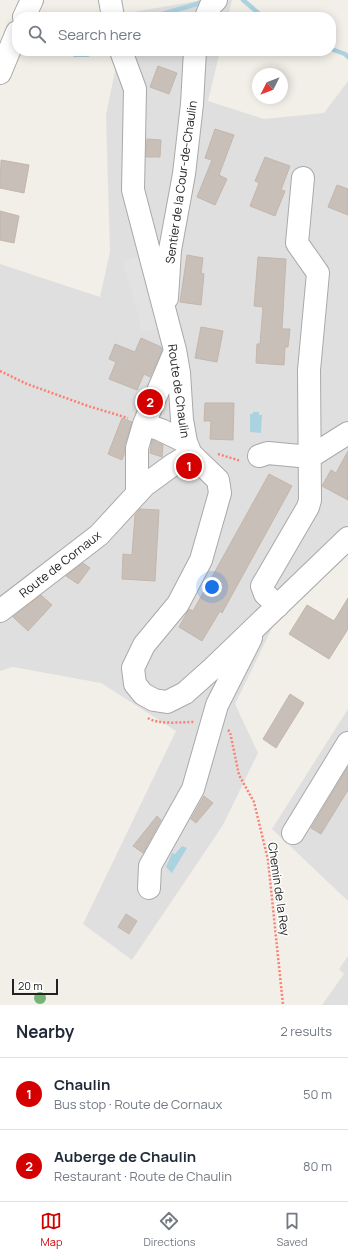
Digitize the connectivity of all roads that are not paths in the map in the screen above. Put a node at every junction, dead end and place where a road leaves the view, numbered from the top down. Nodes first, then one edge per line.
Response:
1 (32, 0) edge
2 (110, 0) edge
3 (216, 0) edge
4 (26, 12) edge
5 (112, 12) edge
6 (208, 12) edge
7 (12, 44) edge
8 (123, 56) edge
9 (195, 56) edge
10 (0, 72) edge
11 (302, 178) dead end
12 (165, 313) junction
13 (175, 350) junction
14 (144, 424) junction
15 (348, 433) edge
16 (189, 448) junction
17 (259, 456) road end
18 (310, 457) junction
19 (137, 494) junction
20 (348, 538) edge
21 (278, 606) junction
22 (0, 611) edge
23 (258, 625) junction
24 (348, 743) edge
25 (293, 833) dead end
26 (149, 888) dead end

1 - 4 street
2 - 5 street
3 - 6 street
7 - 10 street
8 - 12 street, Route de Chaulin
9 - 12 street, Sentier de la Cour-de-Chaulin
11 - 18 street
12 - 13 street, Route de Chaulin
13 - 14 street
13 - 16 street, Route de Chaulin
14 - 16 street
14 - 19 street
15 - 18 street
16 - 19 street, Route de Cornaux
16 - 23 street, Route de Chaulin
17 - 18 street
18 - 21 street
19 - 22 street, Route de Cornaux
20 - 21 street, Route de Chaulin
21 - 23 street, Route de Chaulin
23 - 26 street
24 - 25 street

